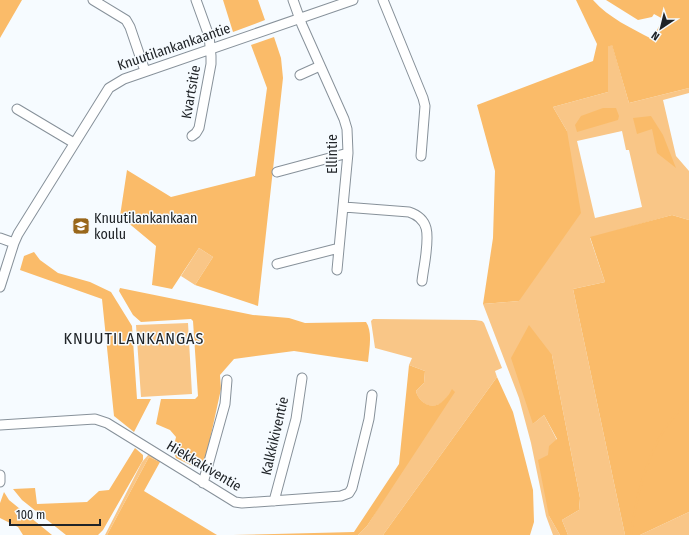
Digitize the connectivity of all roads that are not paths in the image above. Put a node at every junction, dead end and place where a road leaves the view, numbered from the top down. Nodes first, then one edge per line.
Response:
1 (93, 0) edge
2 (196, 0) edge
3 (293, 0) edge
4 (353, 0) edge
5 (382, 0) edge
6 (300, 18) junction
7 (210, 49) junction
8 (320, 66) junction
9 (145, 71) junction
10 (300, 75) dead end
11 (17, 109) dead end
12 (192, 136) dead end
13 (74, 143) junction
14 (348, 153) junction
15 (421, 156) dead end
16 (277, 172) dead end
17 (344, 207) junction
18 (0, 238) edge
19 (14, 242) junction
20 (339, 248) junction
21 (277, 264) dead end
22 (337, 270) dead end
23 (422, 282) dead end
24 (0, 287) edge
25 (302, 378) dead end
26 (227, 380) dead end
27 (372, 395) dead end
28 (0, 425) edge
29 (0, 475) edge
30 (0, 482) edge
31 (204, 483) junction
32 (274, 501) junction

1 - 9 street
2 - 7 street, Kvartsitie
3 - 6 street, Ellintie
4 - 6 street, Knuutilankankaantie
5 - 15 street
6 - 7 street, Knuutilankankaantie
6 - 8 street, Ellintie
7 - 9 street, Knuutilankankaantie
7 - 12 street, Kvartsitie
8 - 10 street
8 - 14 street, Ellintie
9 - 13 street, Knuutilankankaantie
11 - 13 street
13 - 19 street, Knuutilankankaantie
14 - 16 street
14 - 17 street, Ellintie
17 - 20 street, Ellintie
17 - 23 street
18 - 19 street
19 - 24 street, Knuutilankankaantie
20 - 21 street
20 - 22 street, Ellintie
25 - 32 street, Kalkkikiventie
26 - 31 street
27 - 32 street, Hiekkakiventie
28 - 31 street, Hiekkakiventie
29 - 30 street
31 - 32 street, Hiekkakiventie

